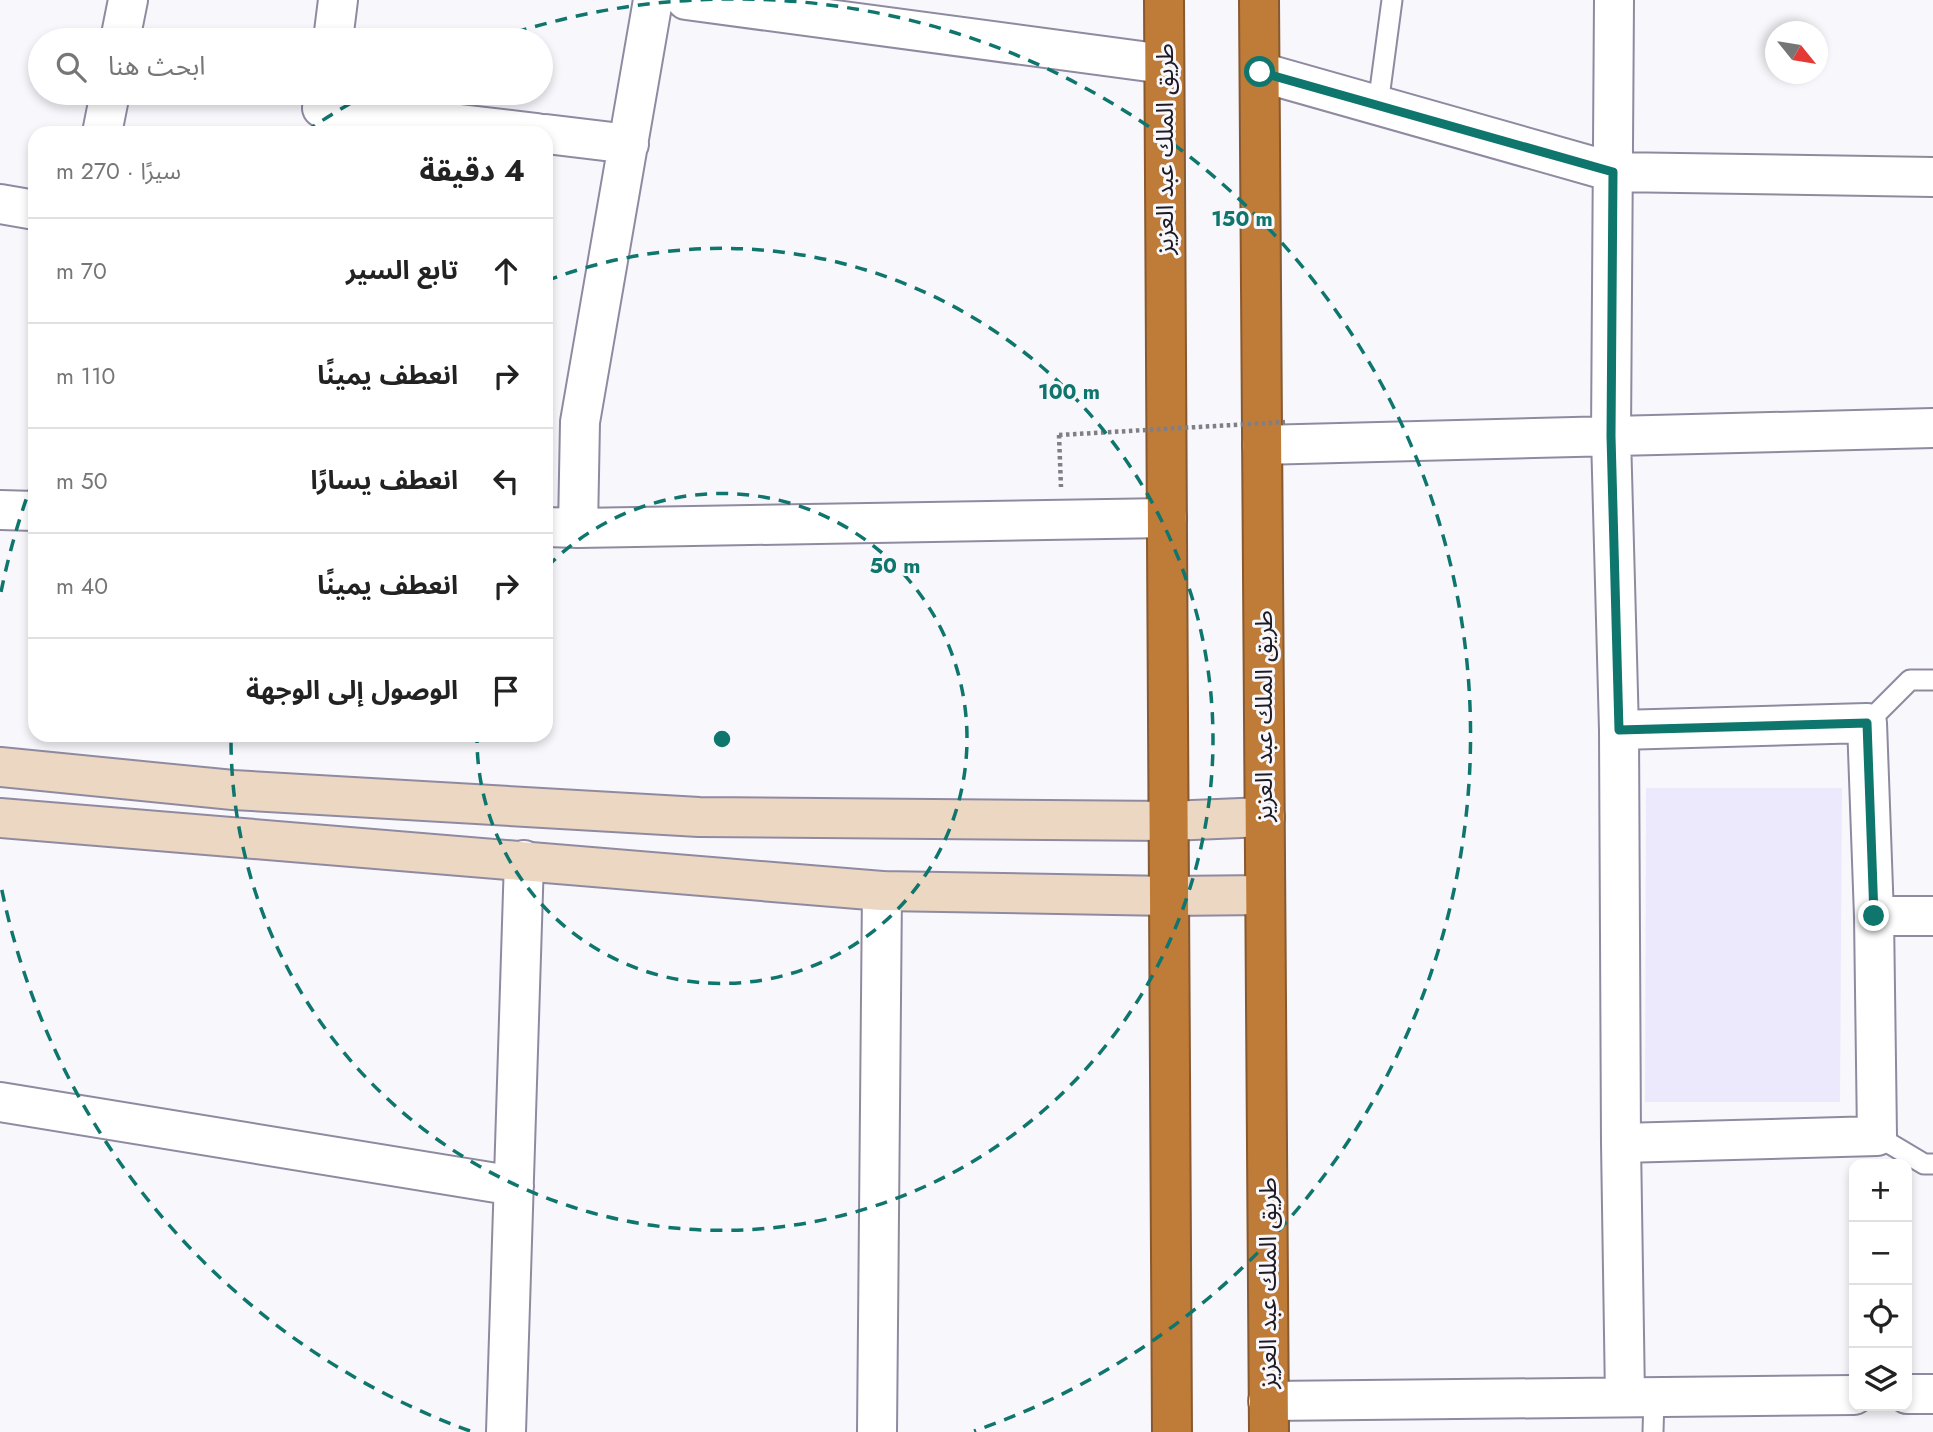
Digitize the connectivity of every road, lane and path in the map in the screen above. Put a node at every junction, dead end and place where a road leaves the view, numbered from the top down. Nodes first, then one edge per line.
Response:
1 (128, 0) edge
2 (338, 0) edge
3 (653, 0) edge
4 (685, 0) edge
5 (1164, 0) edge
6 (1259, 0) edge
7 (1392, 0) edge
8 (1614, 0) edge
9 (915, 15) edge
10 (122, 28) edge
11 (334, 28) edge
12 (1164, 64) junction
13 (1260, 72) junction
14 (108, 105) edge
15 (1378, 105) junction
16 (322, 111) edge
17 (103, 126) edge
18 (469, 126) edge
19 (553, 135) edge
20 (629, 144) junction
21 (1613, 172) junction
22 (1933, 177) edge
23 (0, 204) edge
24 (28, 209) edge
25 (1933, 428) edge
26 (1274, 433) junction
27 (1611, 436) junction
28 (0, 510) edge
29 (28, 511) edge
30 (1167, 518) junction
31 (1062, 520) junction
32 (562, 528) edge
33 (1933, 680) edge
34 (1867, 723) junction
35 (1619, 730) junction
36 (0, 767) edge
37 (1265, 817) junction
38 (0, 818) edge
39 (1169, 821) junction
40 (524, 860) junction
41 (882, 891) junction
42 (1265, 895) junction
43 (1169, 896) junction
44 (1874, 916) junction
45 (1933, 916) edge
46 (0, 1102) edge
47 (1877, 1136) junction
48 (1621, 1143) junction
49 (1933, 1164) edge
50 (514, 1186) junction
51 (1912, 1394) edge
52 (1933, 1394) edge
53 (1849, 1395) edge
54 (1644, 1409) edge
55 (1269, 1416) edge
56 (506, 1432) edge
57 (877, 1432) edge
58 (1172, 1432) edge

1 - 10 street
2 - 11 street
3 - 20 street
4 - 9 street
5 - 12 highway, طريق الملك عبد العزيز
6 - 13 highway, طريق الملك عبد العزيز
7 - 15 lane
8 - 21 street
9 - 12 street
12 - 30 highway, طريق الملك عبد العزيز
13 - 15 street
13 - 26 highway, طريق الملك عبد العزيز
14 - 17 street
15 - 21 street
16 - 18 street
19 - 20 street
20 - 32 street
21 - 22 street
21 - 27 street
23 - 24 street
25 - 27 street
26 - 27 street
26 - 31 path, bridge
26 - 37 highway, طريق الملك عبد العزيز
27 - 35 street
28 - 29 street
30 - 31 street
30 - 39 highway, طريق الملك عبد العزيز
31 - 32 street
33 - 34 lane
34 - 35 street
34 - 44 street
35 - 48 street
36 - 39 street
37 - 39 street
37 - 42 highway, طريق الملك عبد العزيز
38 - 40 street
39 - 43 highway, طريق الملك عبد العزيز
40 - 41 street
40 - 50 street
41 - 43 street
41 - 57 street
42 - 43 street
42 - 55 highway, طريق الملك عبد العزيز
43 - 58 highway, طريق الملك عبد العزيز
44 - 45 street
44 - 47 street
46 - 50 street
47 - 48 street
47 - 49 lane
48 - 54 street
50 - 56 street
51 - 52 street
53 - 54 street
54 - 55 street

